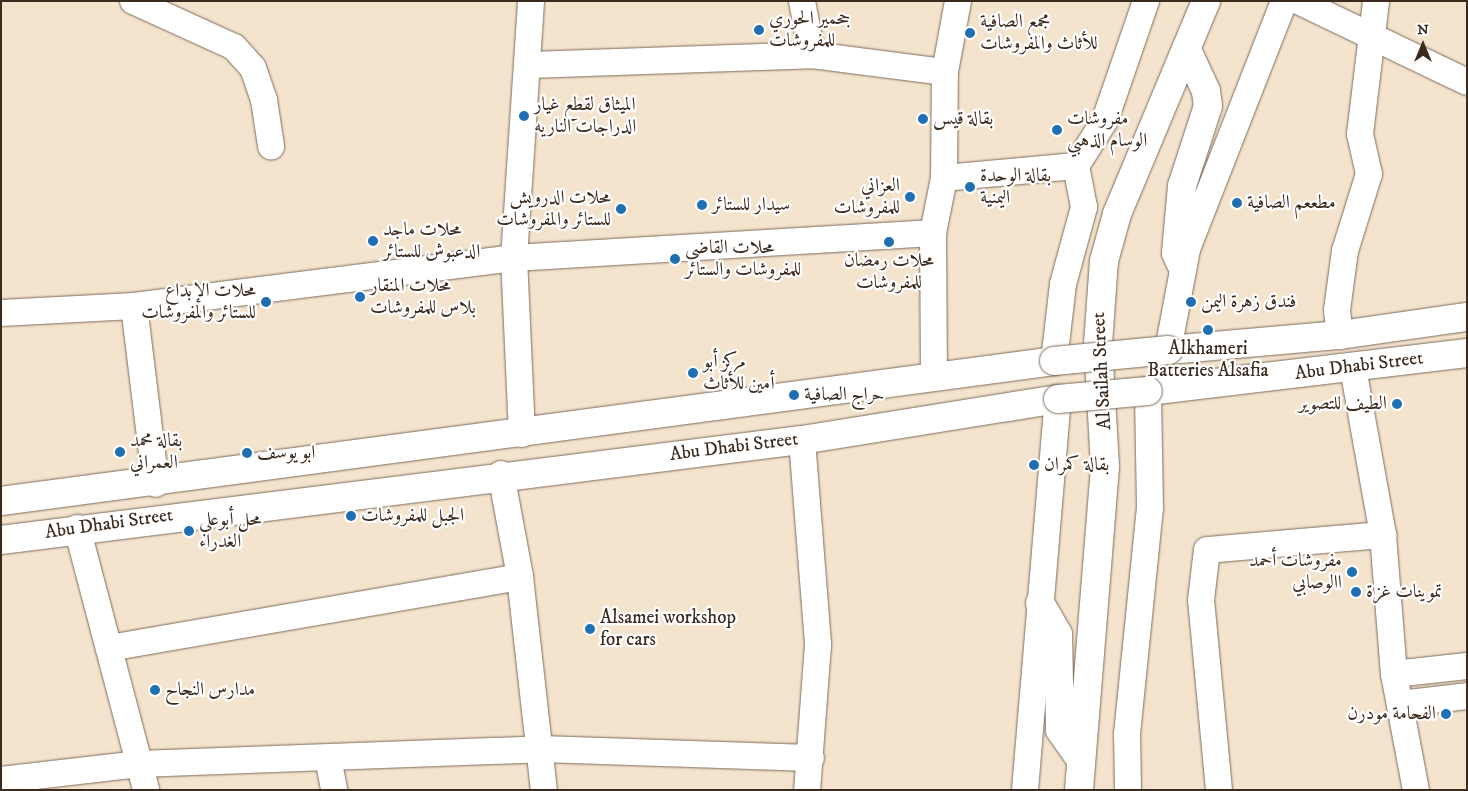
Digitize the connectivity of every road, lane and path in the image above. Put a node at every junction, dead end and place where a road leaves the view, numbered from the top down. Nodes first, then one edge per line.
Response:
1 (531, 1) edge
2 (802, 1) edge
3 (958, 1) edge
4 (1146, 1) edge
5 (1206, 1) edge
6 (1284, 1) edge
7 (1298, 1) edge
8 (1376, 1) edge
9 (142, 3) edge
10 (1372, 36) junction
11 (1186, 48) junction
12 (812, 56) junction
13 (530, 65) junction
14 (946, 72) junction
15 (1467, 82) edge
16 (271, 146) dead end
17 (1076, 166) junction
18 (944, 178) junction
19 (933, 233) junction
20 (514, 258) junction
21 (1182, 266) junction
22 (134, 306) junction
23 (1, 313) edge
24 (1467, 317) edge
25 (1340, 335) junction
26 (1168, 350) junction
27 (1467, 353) edge
28 (1054, 361) junction
29 (1353, 368) junction
30 (934, 376) junction
31 (1148, 391) junction
32 (1058, 399) junction
33 (522, 434) junction
34 (802, 440) junction
35 (501, 474) junction
36 (156, 484) junction
37 (1, 501) edge
38 (76, 528) junction
39 (1383, 535) junction
40 (1, 540) edge
41 (520, 577) junction
42 (1040, 603) junction
43 (109, 648) junction
44 (1467, 666) edge
45 (1394, 674) junction
46 (1467, 696) edge
47 (1400, 704) junction
48 (541, 749) junction
49 (328, 758) junction
50 (810, 758) junction
51 (1080, 759) junction
52 (140, 764) junction
53 (1, 780) edge
54 (67, 782) edge
55 (146, 790) edge
56 (334, 790) edge
57 (544, 790) edge
58 (807, 790) edge
59 (1025, 790) edge
60 (1078, 790) edge
61 (1128, 790) edge
62 (1219, 790) edge
63 (1416, 790) edge

1 - 13 street
2 - 12 street
3 - 14 street
4 - 17 street
5 - 11 main road, Al Sailah Street
6 - 21 street
7 - 10 street
8 - 10 street
9 - 16 street
10 - 15 street
10 - 25 street
11 - 21 main road
11 - 51 main road, Al Sailah Street
12 - 13 street
12 - 14 street
13 - 20 street
14 - 18 street
17 - 18 street
17 - 28 street
18 - 19 street
19 - 20 street
19 - 30 street
20 - 22 street
20 - 33 street
21 - 26 street
22 - 23 street
22 - 36 street
24 - 25 main road, Abu Dhabi Street
25 - 26 main road, Abu Dhabi Street
25 - 29 main road
26 - 28 main road, Abu Dhabi Street, bridge
27 - 29 main road, Abu Dhabi Street
28 - 30 main road, Abu Dhabi Street
29 - 31 main road, Abu Dhabi Street
29 - 39 street
30 - 33 main road, Abu Dhabi Street
31 - 32 main road, Abu Dhabi Street, bridge
31 - 61 street
32 - 34 main road, Abu Dhabi Street
32 - 42 street
33 - 36 main road, Abu Dhabi Street
34 - 35 main road, Abu Dhabi Street
34 - 50 street
35 - 38 main road, Abu Dhabi Street
35 - 41 street
36 - 37 main road, Abu Dhabi Street
38 - 40 main road, Abu Dhabi Street
38 - 43 street
39 - 45 street
39 - 62 street
41 - 43 street
41 - 48 street
42 - 51 main road
42 - 59 street
43 - 52 street
44 - 45 street
45 - 47 street
46 - 47 street
47 - 63 street
48 - 49 street
48 - 50 street
48 - 57 street
49 - 52 street
49 - 56 street
50 - 58 street
51 - 60 main road, Al Sailah Street
52 - 54 street
52 - 55 street
53 - 54 street

